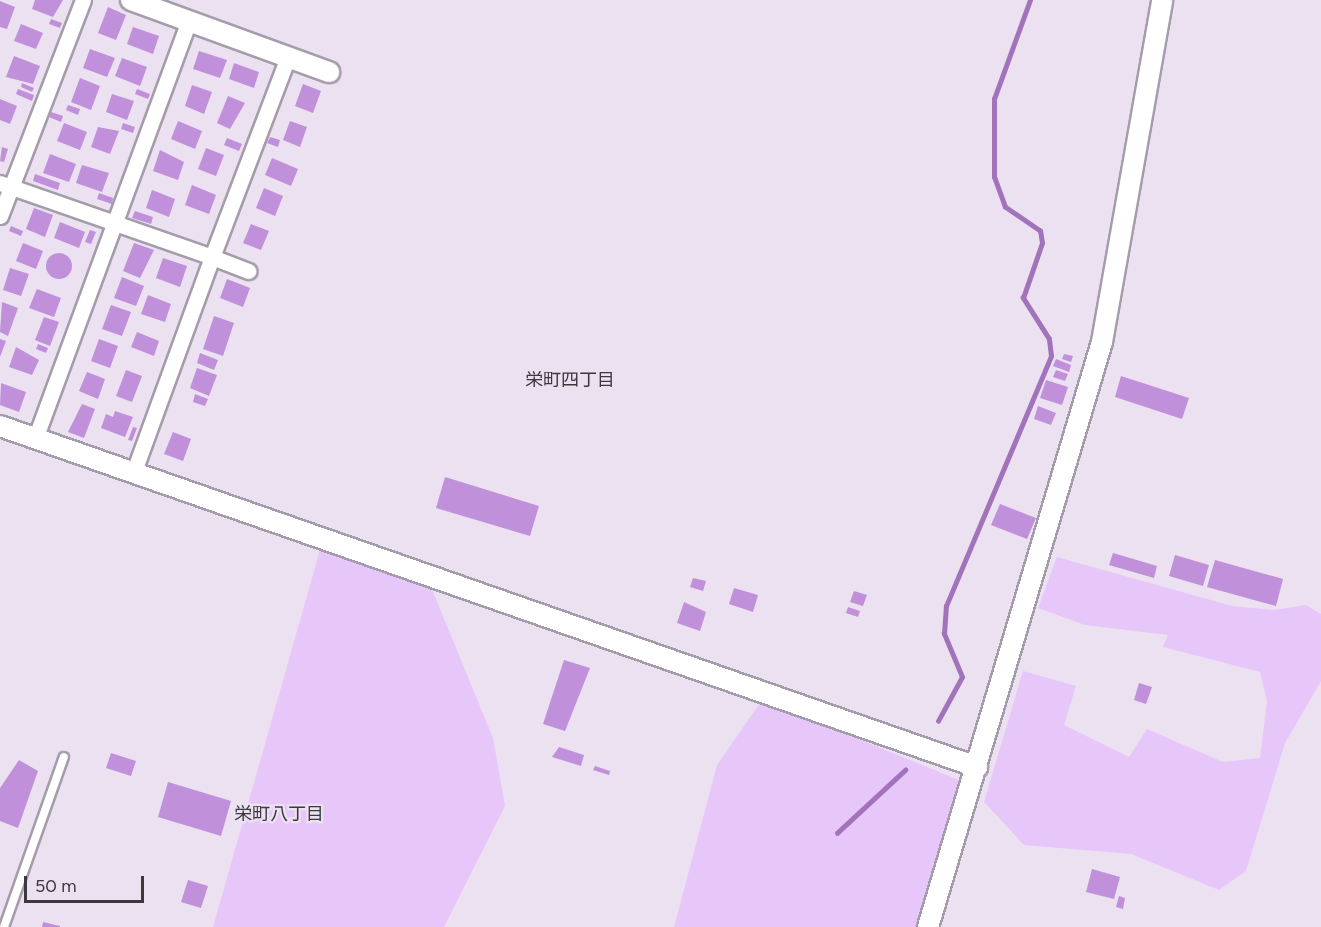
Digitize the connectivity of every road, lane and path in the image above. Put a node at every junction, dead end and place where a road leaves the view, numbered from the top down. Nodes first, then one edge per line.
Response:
1 (83, 0) edge
2 (131, 0) edge
3 (1162, 0) edge
4 (189, 21) junction
5 (288, 57) junction
6 (329, 72) dead end
7 (5, 184) edge
8 (0, 216) edge
9 (114, 223) junction
10 (212, 257) junction
11 (248, 270) dead end
12 (0, 426) edge
13 (35, 439) junction
14 (132, 474) junction
15 (64, 757) dead end
16 (977, 767) junction
17 (4, 927) edge
18 (928, 927) edge

1 - 7 street
2 - 4 street
3 - 16 street
4 - 5 street
4 - 9 street
5 - 6 street
5 - 10 street
7 - 8 street
7 - 9 street
9 - 10 street
9 - 13 street
10 - 11 street
10 - 14 street
12 - 13 street
13 - 14 street
14 - 16 street
15 - 17 lane
16 - 18 street

